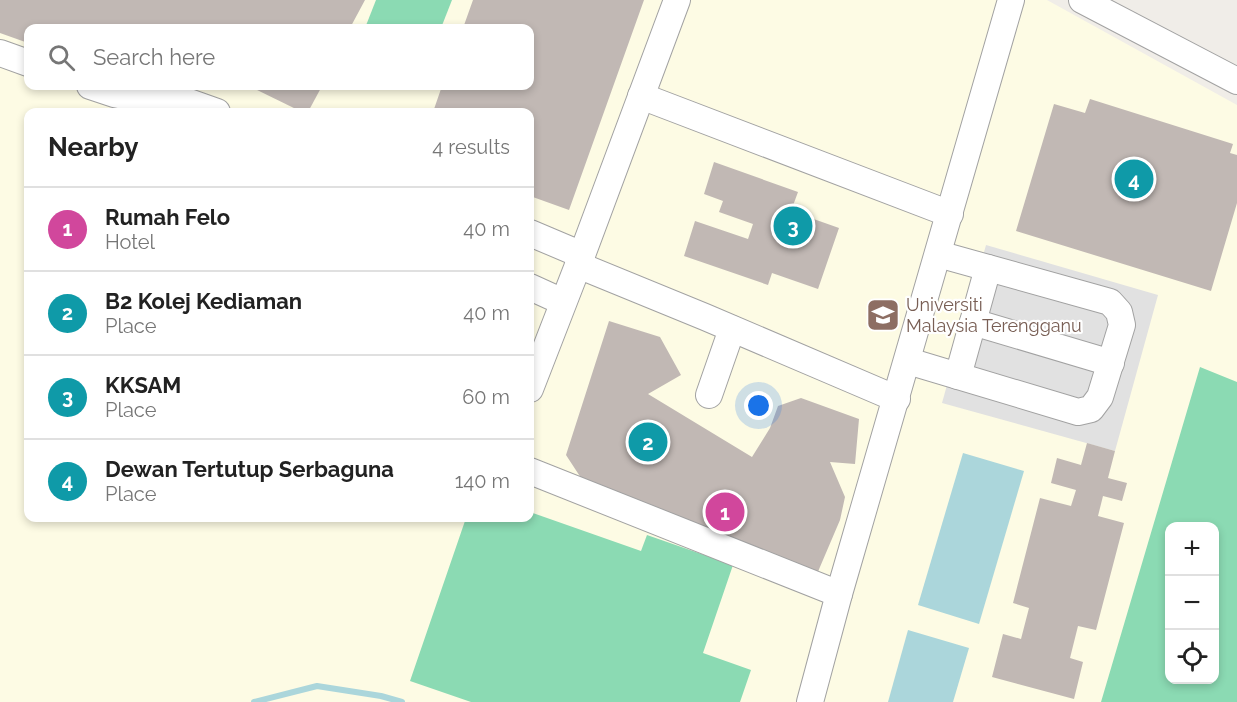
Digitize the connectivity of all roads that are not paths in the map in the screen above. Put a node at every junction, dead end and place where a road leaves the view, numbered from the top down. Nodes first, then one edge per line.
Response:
1 (676, 0) edge
2 (1011, 0) edge
3 (1082, 0) edge
4 (0, 53) edge
5 (24, 62) edge
6 (1237, 81) edge
7 (102, 90) edge
8 (641, 96) junction
9 (206, 108) edge
10 (950, 214) junction
11 (534, 235) edge
12 (938, 254) junction
13 (580, 260) junction
14 (988, 268) junction
15 (534, 289) edge
16 (562, 302) junction
17 (973, 322) junction
18 (732, 329) junction
19 (908, 361) junction
20 (1111, 363) junction
21 (958, 376) junction
22 (534, 378) edge
23 (709, 395) dead end
24 (897, 399) junction
25 (534, 473) edge
26 (839, 594) junction
27 (810, 702) edge

1 - 8 street
2 - 10 street
3 - 6 street
4 - 5 street
7 - 9 street
8 - 10 street
8 - 13 street
10 - 12 street
11 - 13 street
12 - 14 street
12 - 19 street
13 - 16 street
13 - 18 street
14 - 17 street
14 - 20 street
15 - 16 street
16 - 22 street
17 - 20 street
17 - 21 street
18 - 23 street
18 - 24 street
19 - 21 street
19 - 24 street
20 - 21 street
24 - 26 street
25 - 26 street
26 - 27 street

